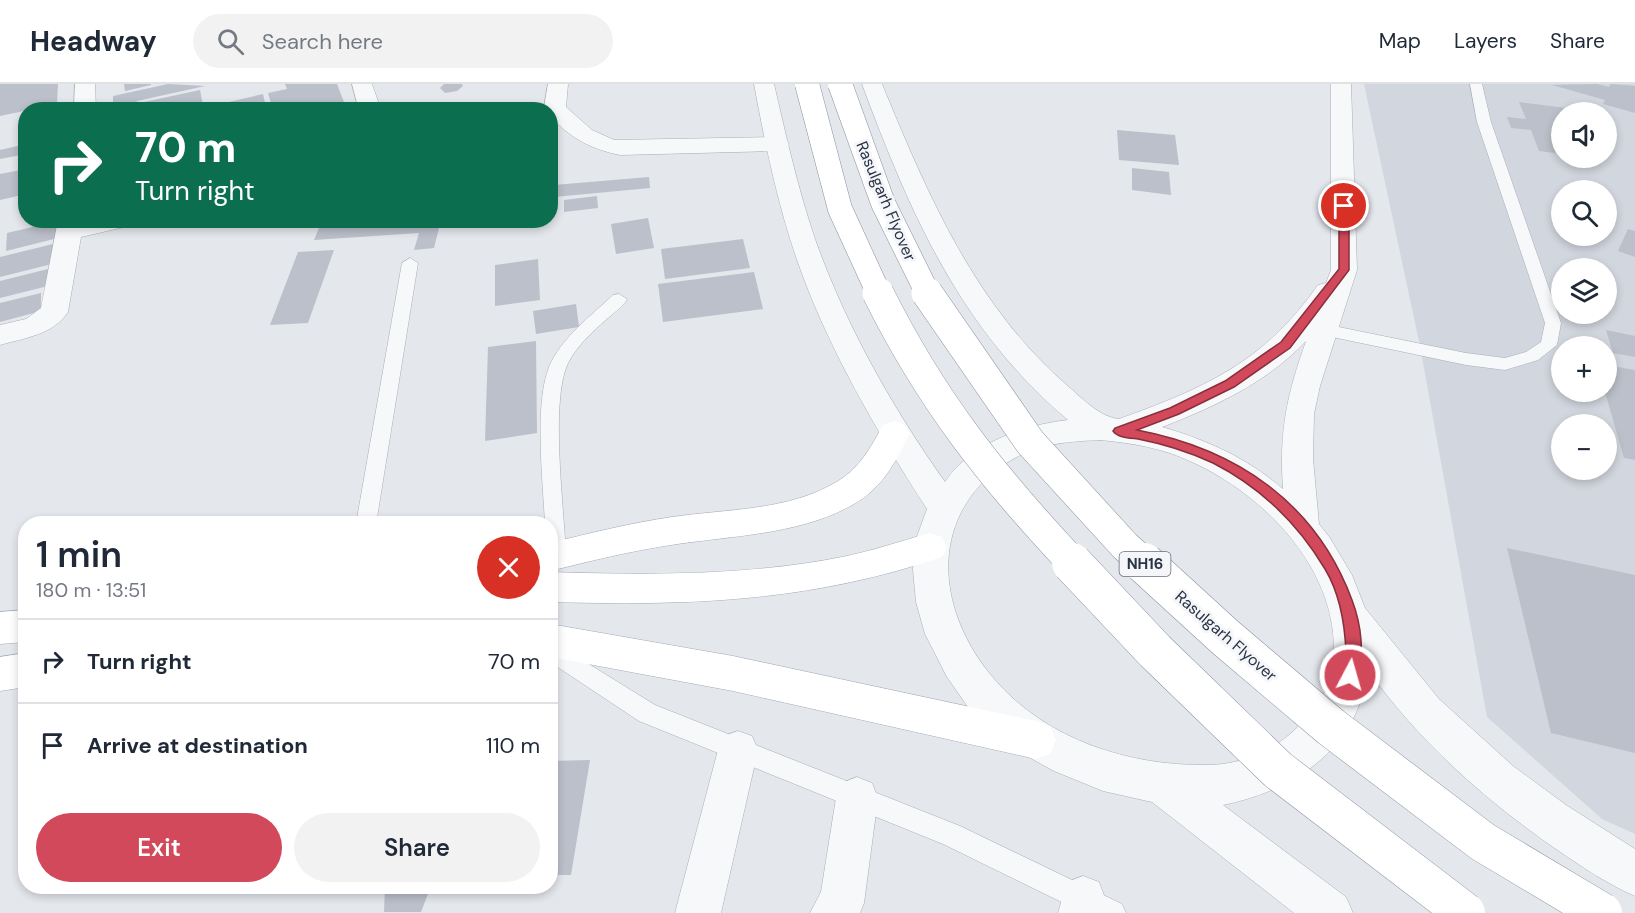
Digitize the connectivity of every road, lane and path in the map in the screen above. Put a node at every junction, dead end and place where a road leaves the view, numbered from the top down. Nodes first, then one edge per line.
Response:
1 (85, 84) edge
2 (362, 84) edge
3 (558, 84) edge
4 (764, 84) edge
5 (807, 84) edge
6 (840, 84) edge
7 (872, 84) edge
8 (1341, 84) edge
9 (1476, 84) edge
10 (86, 102) edge
11 (368, 102) edge
12 (556, 102) edge
13 (558, 111) edge
14 (778, 144) junction
15 (70, 228) edge
16 (410, 263) dead end
17 (1344, 270) junction
18 (619, 299) dead end
19 (1324, 330) junction
20 (0, 334) edge
21 (1110, 430) junction
22 (894, 433) junction
23 (944, 507) junction
24 (367, 516) edge
25 (552, 516) edge
26 (1302, 524) junction
27 (930, 547) junction
28 (558, 565) edge
29 (558, 568) edge
30 (1351, 618) junction
31 (18, 627) edge
32 (0, 628) edge
33 (558, 641) edge
34 (558, 655) edge
35 (18, 671) edge
36 (0, 674) edge
37 (1036, 740) junction
38 (738, 750) junction
39 (1162, 785) junction
40 (857, 798) junction
41 (1635, 874) edge
42 (1092, 908) edge
43 (698, 913) edge
44 (833, 913) edge
45 (1330, 913) edge
46 (1465, 913) edge
47 (1602, 913) edge

1 - 10 street
2 - 11 street
3 - 12 street
4 - 14 street
5 - 46 main road, bridge
6 - 47 main road, Rasulgarh Flyover / NH16, bridge
7 - 21 street
8 - 17 street
9 - 19 lane
13 - 14 street
14 - 22 street
15 - 20 street
16 - 24 lane
17 - 19 street
17 - 21 street
18 - 25 lane
19 - 26 street
21 - 23 street
21 - 26 street
22 - 23 street
22 - 28 main road
23 - 27 street
26 - 30 street
27 - 29 main road
27 - 37 street
30 - 39 street
30 - 41 street
31 - 32 main road
33 - 37 main road
34 - 38 lane
35 - 36 main road
37 - 39 street
38 - 40 lane
38 - 43 street
39 - 45 street
40 - 42 lane
40 - 44 street

